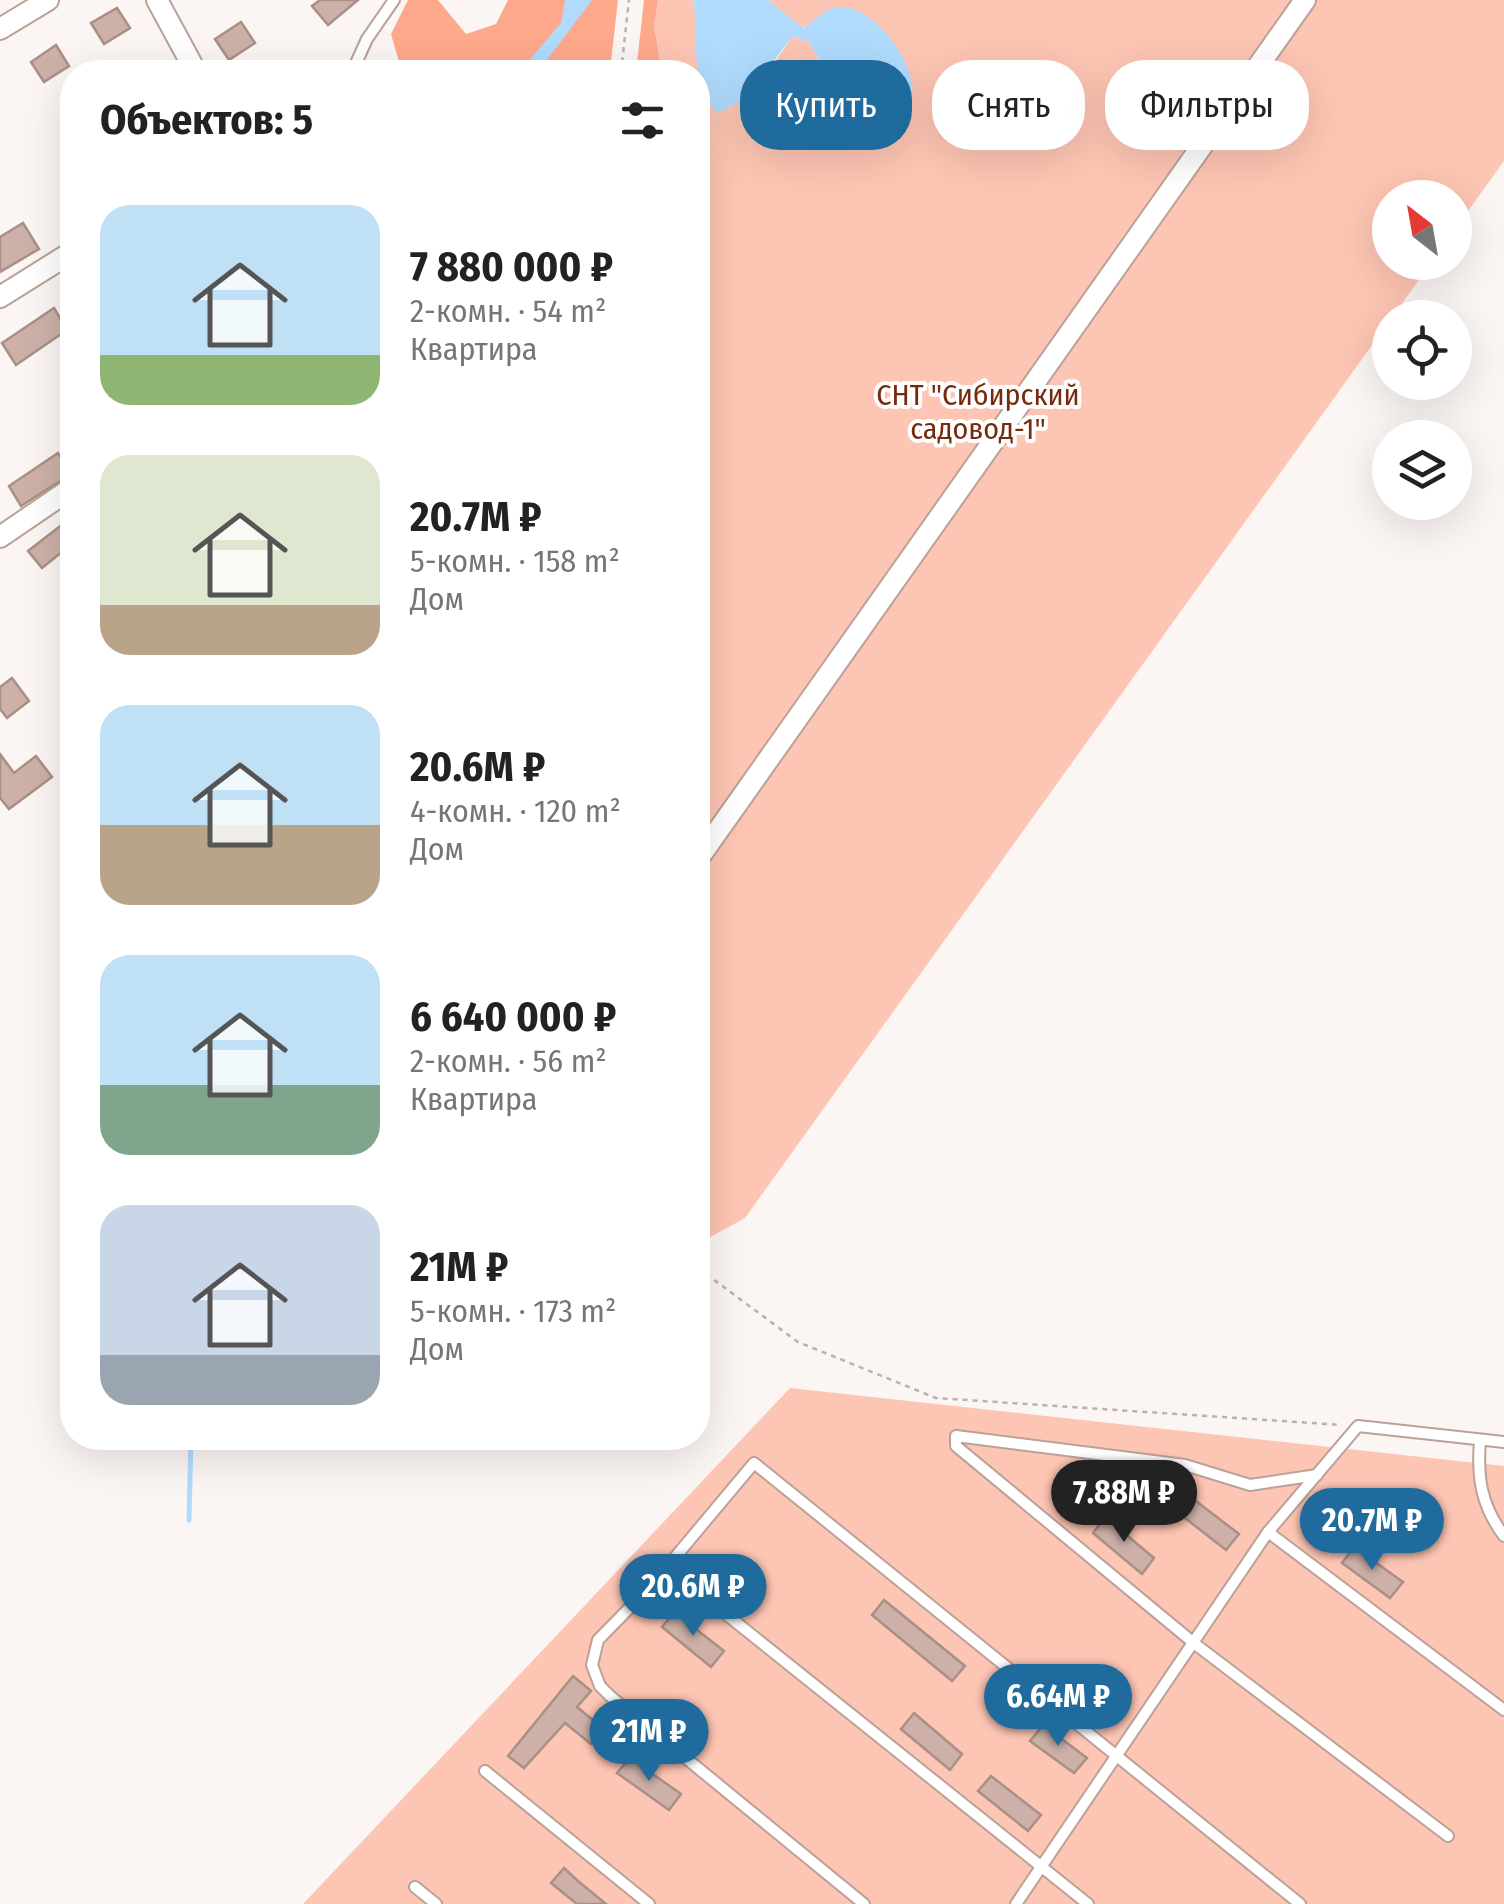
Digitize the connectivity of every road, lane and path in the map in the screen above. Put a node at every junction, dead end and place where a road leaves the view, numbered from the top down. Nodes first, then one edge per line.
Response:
1 (48, 0) edge
2 (157, 0) edge
3 (394, 0) edge
4 (629, 0) edge
5 (1305, 0) edge
6 (0, 29) edge
7 (190, 60) edge
8 (357, 60) edge
9 (622, 60) edge
10 (60, 260) edge
11 (0, 297) edge
12 (60, 496) edge
13 (0, 537) edge
14 (710, 843) edge
15 (710, 1277) edge
16 (1358, 1426) junction
17 (1480, 1440) junction
18 (1504, 1442) edge
19 (1317, 1475) junction
20 (1268, 1532) junction
21 (1504, 1536) edge
22 (667, 1567) junction
23 (1195, 1644) junction
24 (1504, 1710) edge
25 (1114, 1757) junction
26 (485, 1770) dead end
27 (1448, 1836) dead end
28 (1042, 1868) junction
29 (415, 1887) dead end
30 (436, 1904) edge
31 (648, 1904) edge
32 (864, 1904) edge
33 (1016, 1904) edge
34 (1088, 1904) edge
35 (1300, 1904) edge

1 - 6 street
2 - 7 street
3 - 8 lane
4 - 9 path
5 - 14 street
10 - 11 street
12 - 13 street
15 - 16 path
16 - 17 lane
16 - 19 lane
17 - 18 lane
17 - 21 lane
19 - 20 lane
19 - 23 lane
20 - 23 lane
20 - 24 lane
22 - 25 lane
22 - 28 lane
22 - 32 lane
23 - 25 lane
23 - 27 lane
25 - 28 lane
25 - 35 lane
26 - 31 lane
28 - 33 lane
28 - 34 lane
29 - 30 lane

